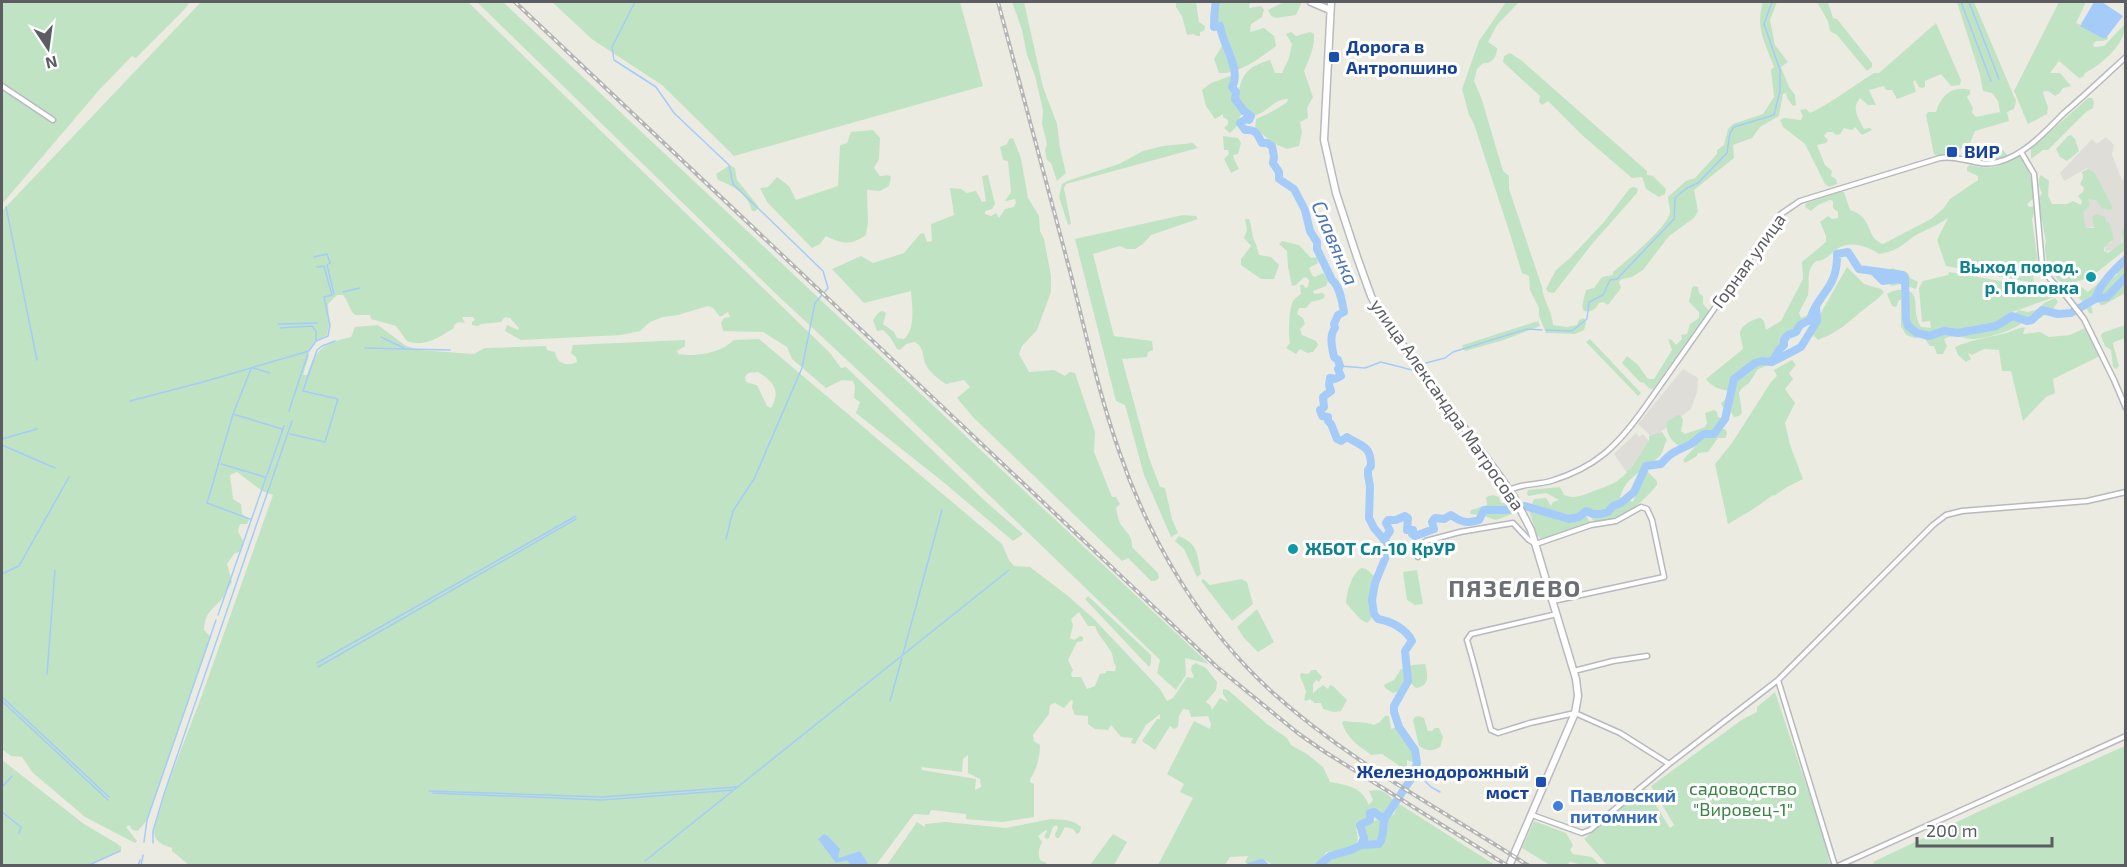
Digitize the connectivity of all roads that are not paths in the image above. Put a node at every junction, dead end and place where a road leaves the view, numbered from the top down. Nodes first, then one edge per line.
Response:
1 (1311, 2) edge
2 (1331, 2) edge
3 (1330, 10) junction
4 (2126, 57) edge
5 (2, 86) edge
6 (53, 120) dead end
7 (2021, 152) junction
8 (2126, 408) edge
9 (1510, 490) junction
10 (2126, 492) edge
11 (1536, 543) junction
12 (1418, 557) dead end
13 (1553, 601) junction
14 (1557, 614) junction
15 (1647, 656) dead end
16 (1574, 671) junction
17 (1779, 680) junction
18 (1575, 713) junction
19 (2126, 736) edge
20 (1669, 764) junction
21 (1531, 814) junction
22 (1509, 866) edge
23 (1837, 866) edge

1 - 3 main road
2 - 3 main road, улица Александра Матросова
3 - 9 main road, улица Александра Матросова
4 - 7 street
5 - 6 street
7 - 8 street
7 - 9 street, Горная улица
9 - 11 main road, улица Александра Матросова
10 - 17 street
11 - 12 street
11 - 13 main road, улица Александра Матросова
11 - 13 street
13 - 14 main road, улица Александра Матросова
14 - 16 main road, улица Александра Матросова
14 - 18 street
15 - 16 street
16 - 18 main road, улица Александра Матросова
17 - 20 street
17 - 23 street
18 - 20 street
18 - 21 main road, улица Александра Матросова
19 - 23 street
20 - 21 street
21 - 22 main road, улица Александра Матросова

